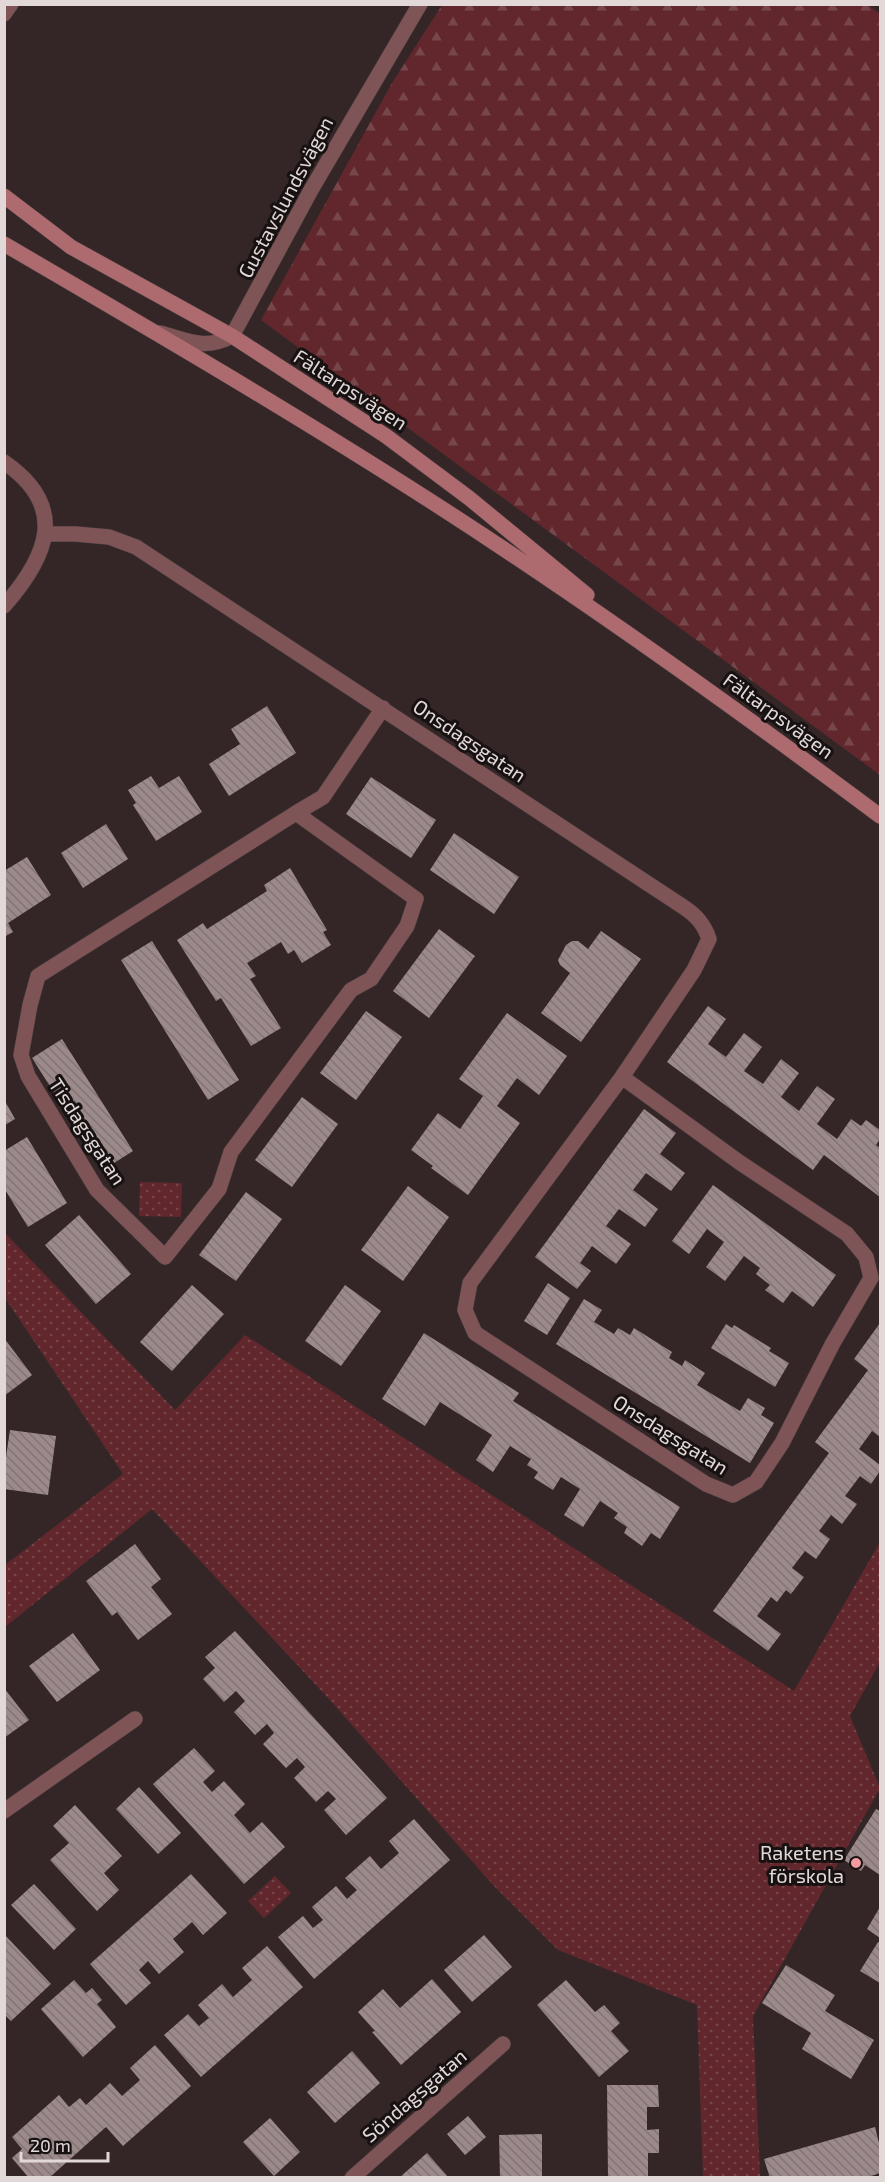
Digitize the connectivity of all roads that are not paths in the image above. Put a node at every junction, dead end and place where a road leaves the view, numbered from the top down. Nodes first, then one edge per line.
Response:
1 (10, 4) edge
2 (420, 4) edge
3 (4, 14) edge
4 (4, 196) edge
5 (4, 244) edge
6 (151, 330) junction
7 (232, 336) junction
8 (4, 462) edge
9 (46, 534) junction
10 (4, 606) edge
11 (653, 650) junction
12 (383, 708) junction
13 (296, 813) junction
14 (880, 816) edge
15 (622, 1077) junction
16 (135, 1719) dead end
17 (4, 1811) edge
18 (503, 2044) dead end
19 (352, 2178) edge

1 - 3 street
2 - 7 street, Gustavslundsvägen
4 - 7 main road, Fältarpsvägen
5 - 6 main road, Fältarpsvägen
6 - 7 street
6 - 11 main road, Fältarpsvägen
7 - 11 main road, Fältarpsvägen
8 - 9 street
9 - 10 street
9 - 12 street, Onsdagsgatan
11 - 14 main road, Fältarpsvägen
12 - 13 street, Tisdagsgatan
12 - 15 street, Onsdagsgatan
13 - 13 street, Tisdagsgatan
15 - 15 street, Onsdagsgatan
16 - 17 street
18 - 19 street, Söndagsgatan

